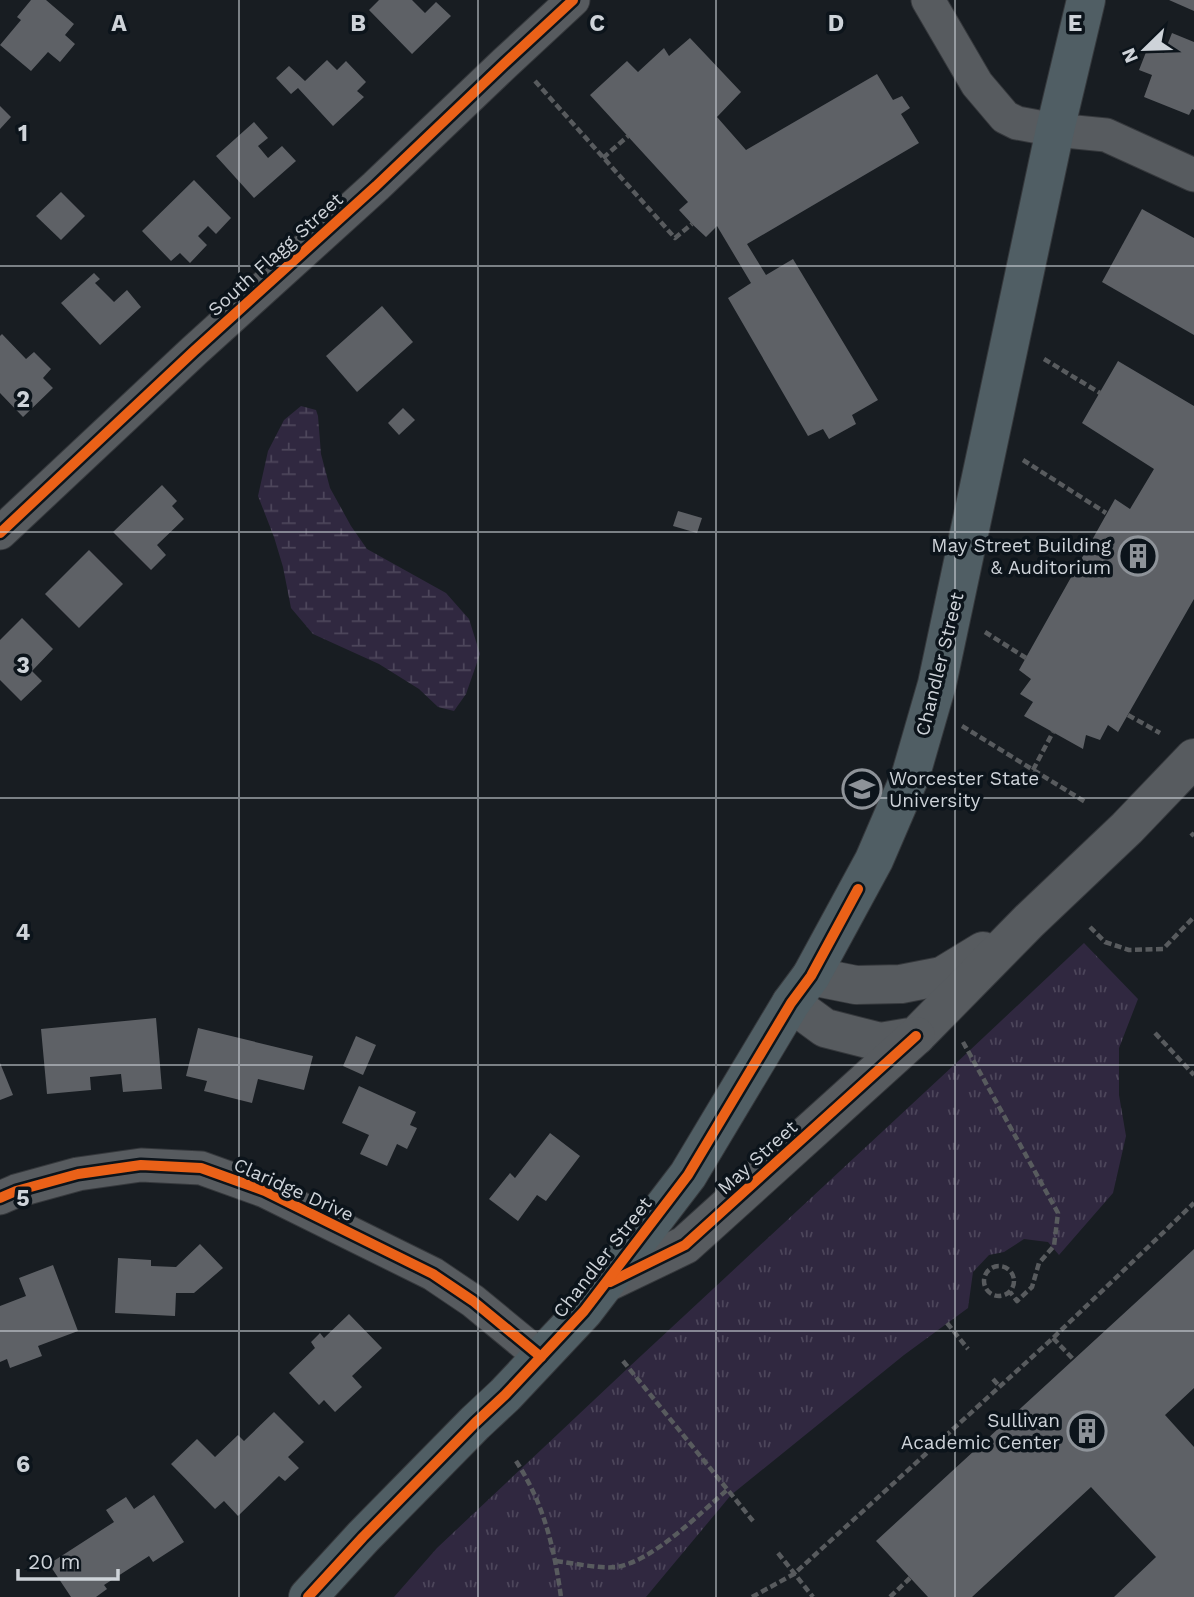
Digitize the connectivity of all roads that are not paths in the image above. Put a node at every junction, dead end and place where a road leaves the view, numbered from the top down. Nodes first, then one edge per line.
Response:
1 (573, 0) edge
2 (928, 0) edge
3 (1086, 0) edge
4 (1055, 130) junction
5 (1194, 175) edge
6 (0, 533) edge
7 (1194, 758) edge
8 (1029, 921) junction
9 (801, 990) junction
10 (916, 1036) junction
11 (0, 1198) edge
12 (606, 1283) junction
13 (541, 1357) junction
14 (308, 1597) edge

1 - 6 street, South Flagg Street
2 - 4 street
3 - 4 main road, Chandler Street
4 - 5 street
4 - 9 main road, Chandler Street
7 - 8 street, May Street
8 - 9 street, May Street
8 - 10 street, May Street
9 - 10 street
9 - 12 main road, Chandler Street
10 - 12 street, May Street
11 - 13 street, Claridge Drive
12 - 13 main road, Chandler Street
13 - 14 main road, Chandler Street

